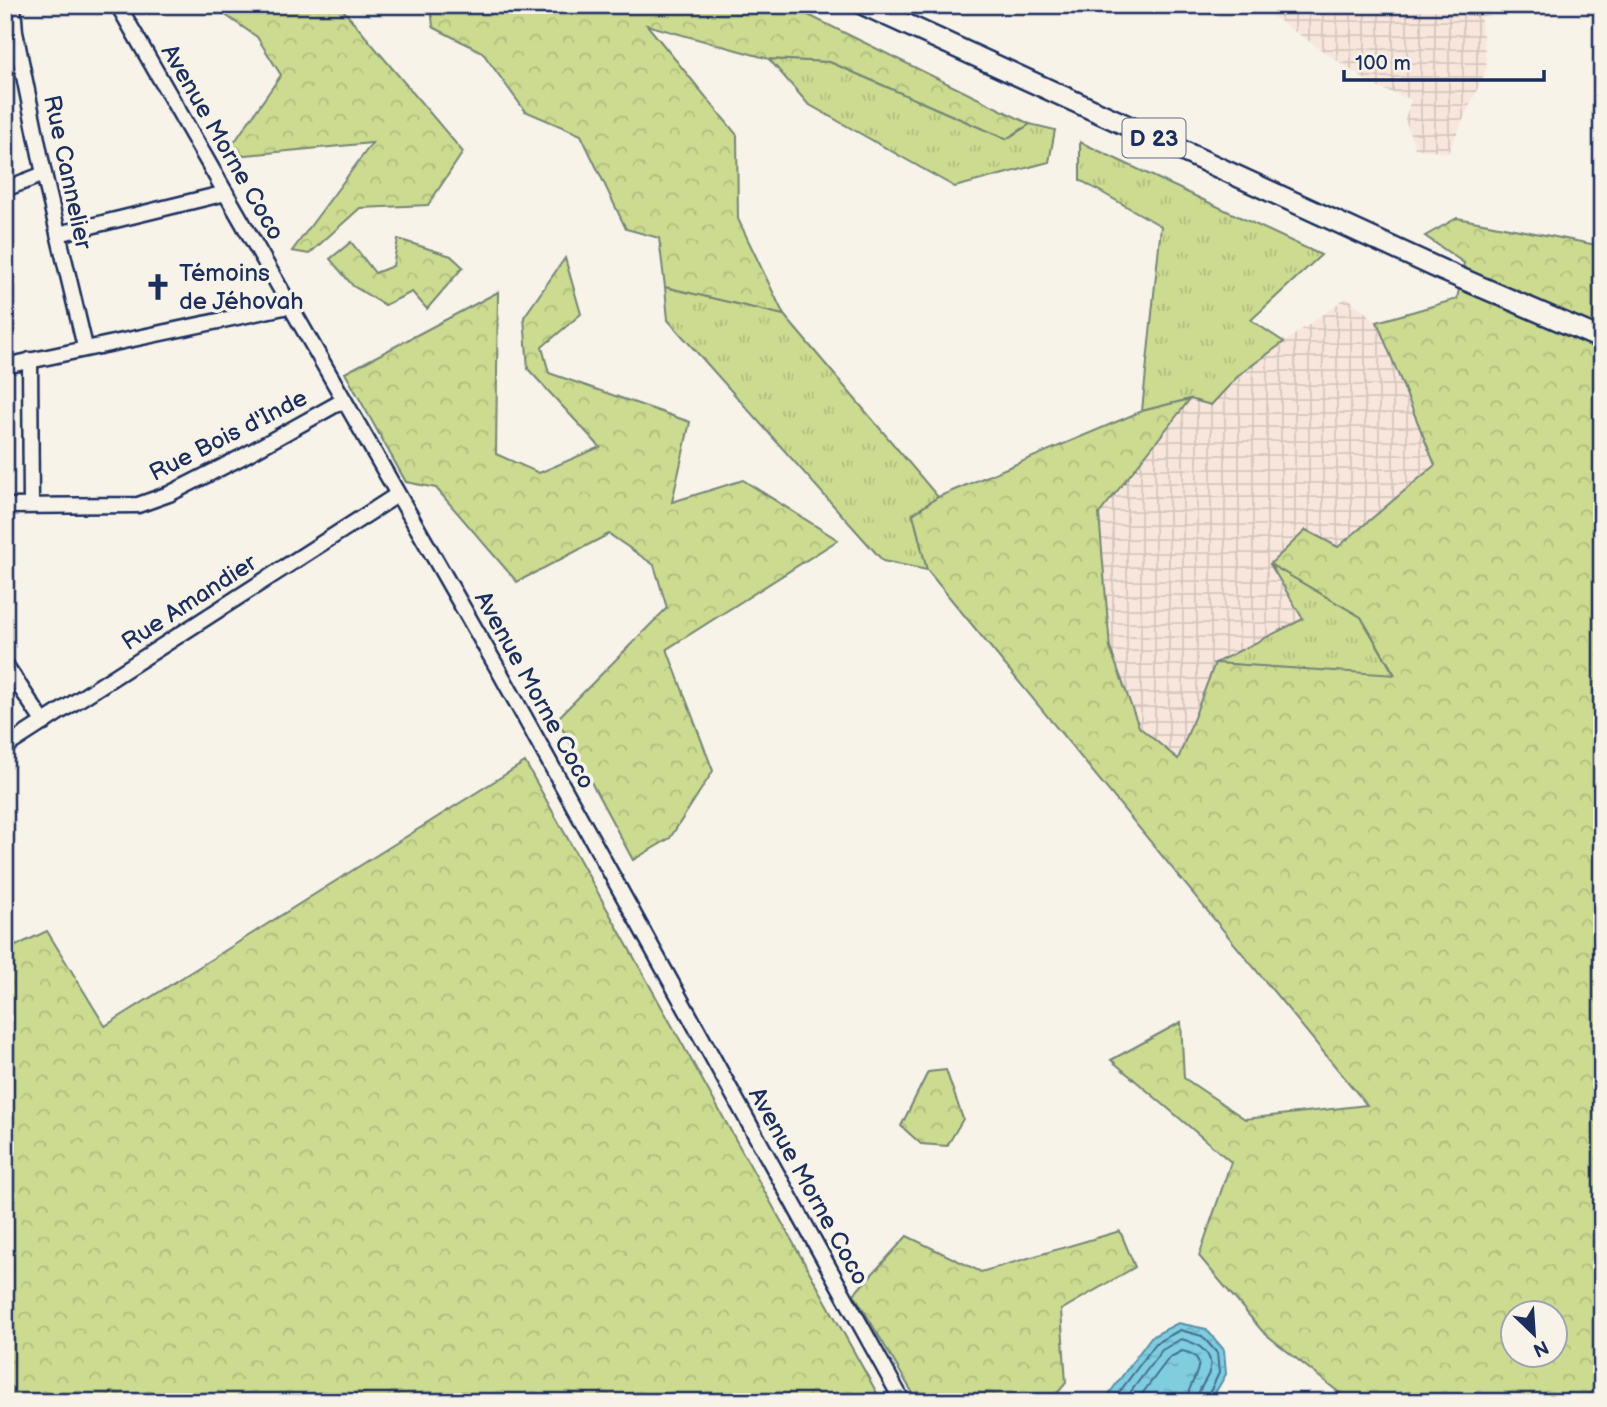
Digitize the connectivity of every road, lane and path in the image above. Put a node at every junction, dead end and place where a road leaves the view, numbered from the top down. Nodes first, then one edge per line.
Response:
1 (13, 5) edge
2 (118, 5) edge
3 (864, 5) edge
4 (44, 174) junction
5 (5, 189) edge
6 (226, 193) junction
7 (58, 234) junction
8 (289, 306) junction
9 (1602, 339) edge
10 (85, 347) junction
11 (30, 360) junction
12 (5, 366) edge
13 (344, 400) junction
14 (397, 495) junction
15 (31, 505) junction
16 (5, 506) edge
17 (5, 664) edge
18 (44, 723) junction
19 (5, 747) edge
20 (903, 1402) edge

1 - 4 street, Rue Cannelier
2 - 6 street, Avenue Morne Coco
3 - 9 main road, D 23
4 - 5 street
4 - 7 street, Rue Cannelier
6 - 7 street
6 - 8 street, Avenue Morne Coco
7 - 10 street, Rue Cannelier
8 - 10 street
8 - 13 street, Avenue Morne Coco
10 - 11 street
11 - 12 street
11 - 15 street
13 - 14 street, Avenue Morne Coco
13 - 15 street, Rue Bois d'Inde
14 - 18 street, Rue Amandier
14 - 20 street, Avenue Morne Coco
15 - 16 street, Rue Bois d'Inde
17 - 18 street
18 - 19 street, Rue Amandier

